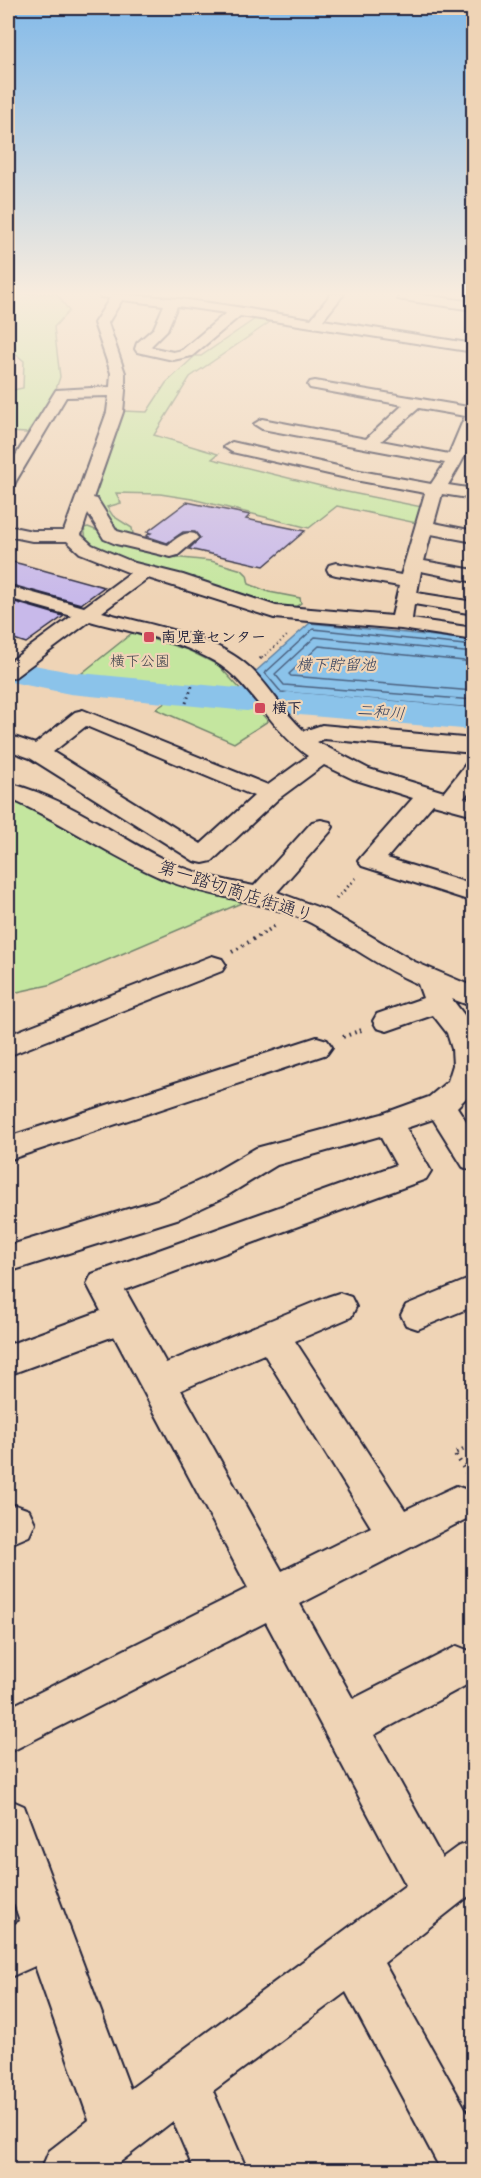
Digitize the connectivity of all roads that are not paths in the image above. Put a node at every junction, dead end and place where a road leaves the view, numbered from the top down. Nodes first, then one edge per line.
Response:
1 (59, 396) edge
2 (118, 396) edge
3 (359, 396) edge
4 (378, 396) edge
5 (416, 402) junction
6 (343, 408) dead end
7 (474, 413) edge
8 (317, 415) dead end
9 (262, 424) dead end
10 (299, 431) junction
11 (377, 446) junction
12 (231, 447) dead end
13 (453, 462) junction
14 (474, 468) edge
15 (356, 475) junction
16 (8, 482) edge
17 (436, 489) junction
18 (474, 494) edge
19 (82, 501) junction
20 (425, 527) junction
21 (8, 531) edge
22 (72, 536) junction
23 (474, 537) edge
24 (189, 538) dead end
25 (336, 569) dead end
26 (143, 572) junction
27 (474, 576) edge
28 (409, 581) junction
29 (8, 592) edge
30 (474, 608) edge
31 (88, 613) junction
32 (401, 623) junction
33 (474, 634) edge
34 (13, 669) edge
35 (301, 740) junction
36 (8, 742) edge
37 (474, 746) edge
38 (38, 753) junction
39 (323, 755) junction
40 (474, 769) edge
41 (8, 790) edge
42 (270, 794) junction
43 (439, 798) junction
44 (474, 808) edge
45 (321, 827) dead end
46 (474, 894) edge
47 (260, 895) junction
48 (212, 965) road end
49 (434, 991) junction
50 (474, 998) edge
51 (387, 1021) road end
52 (8, 1046) edge
53 (317, 1047) road end
54 (440, 1105) junction
55 (388, 1123) junction
56 (8, 1149) edge
57 (474, 1160) edge
58 (8, 1259) edge
59 (474, 1291) edge
60 (339, 1307) dead end
61 (418, 1315) dead end
62 (123, 1318) junction
63 (272, 1336) junction
64 (8, 1360) edge
65 (158, 1383) junction
66 (462, 1490) road end
67 (398, 1534) junction
68 (274, 1597) junction
69 (457, 1667) dead end
70 (345, 1727) junction
71 (8, 1731) edge
72 (8, 1822) edge
73 (474, 1864) edge
74 (434, 1890) junction
75 (28, 1943) edge
76 (353, 1956) junction
77 (182, 2082) junction
78 (119, 2130) junction
79 (68, 2170) edge
80 (222, 2170) edge
81 (470, 2170) edge

1 - 16 street
2 - 19 street
3 - 6 street
4 - 5 street
5 - 7 street
5 - 11 street
7 - 13 street
8 - 10 street
9 - 10 street
10 - 11 street
11 - 13 street
11 - 15 street
12 - 15 street
13 - 14 street
13 - 17 street
15 - 17 street
17 - 18 street
17 - 20 street
19 - 22 street
19 - 24 street
20 - 23 street
20 - 28 street
21 - 22 street
22 - 26 street
25 - 28 street
26 - 31 street
26 - 32 street
27 - 28 street
28 - 30 street
28 - 32 street
29 - 31 street
31 - 34 street
31 - 35 street
32 - 33 street
35 - 37 street
35 - 39 street
36 - 38 street
38 - 42 street
38 - 42 street
39 - 42 street
39 - 43 street
40 - 43 street
41 - 47 street, 第一踏切商店街通り
43 - 44 street
43 - 46 street
45 - 47 street
47 - 49 street, 第一踏切商店街通り
48 - 52 street
49 - 50 street, 第一踏切商店街通り
49 - 51 street
49 - 54 street
53 - 56 street
54 - 55 street
54 - 57 street
55 - 58 street
55 - 62 street
59 - 61 street
60 - 63 street
62 - 64 street
62 - 65 street
63 - 65 street
63 - 67 street
65 - 68 street
66 - 67 street
67 - 68 street
68 - 70 street
68 - 71 street
69 - 70 street
70 - 74 street
72 - 75 street
73 - 74 street
74 - 76 street
75 - 78 street
76 - 77 street
76 - 81 street
77 - 78 street
77 - 80 street
78 - 79 street

